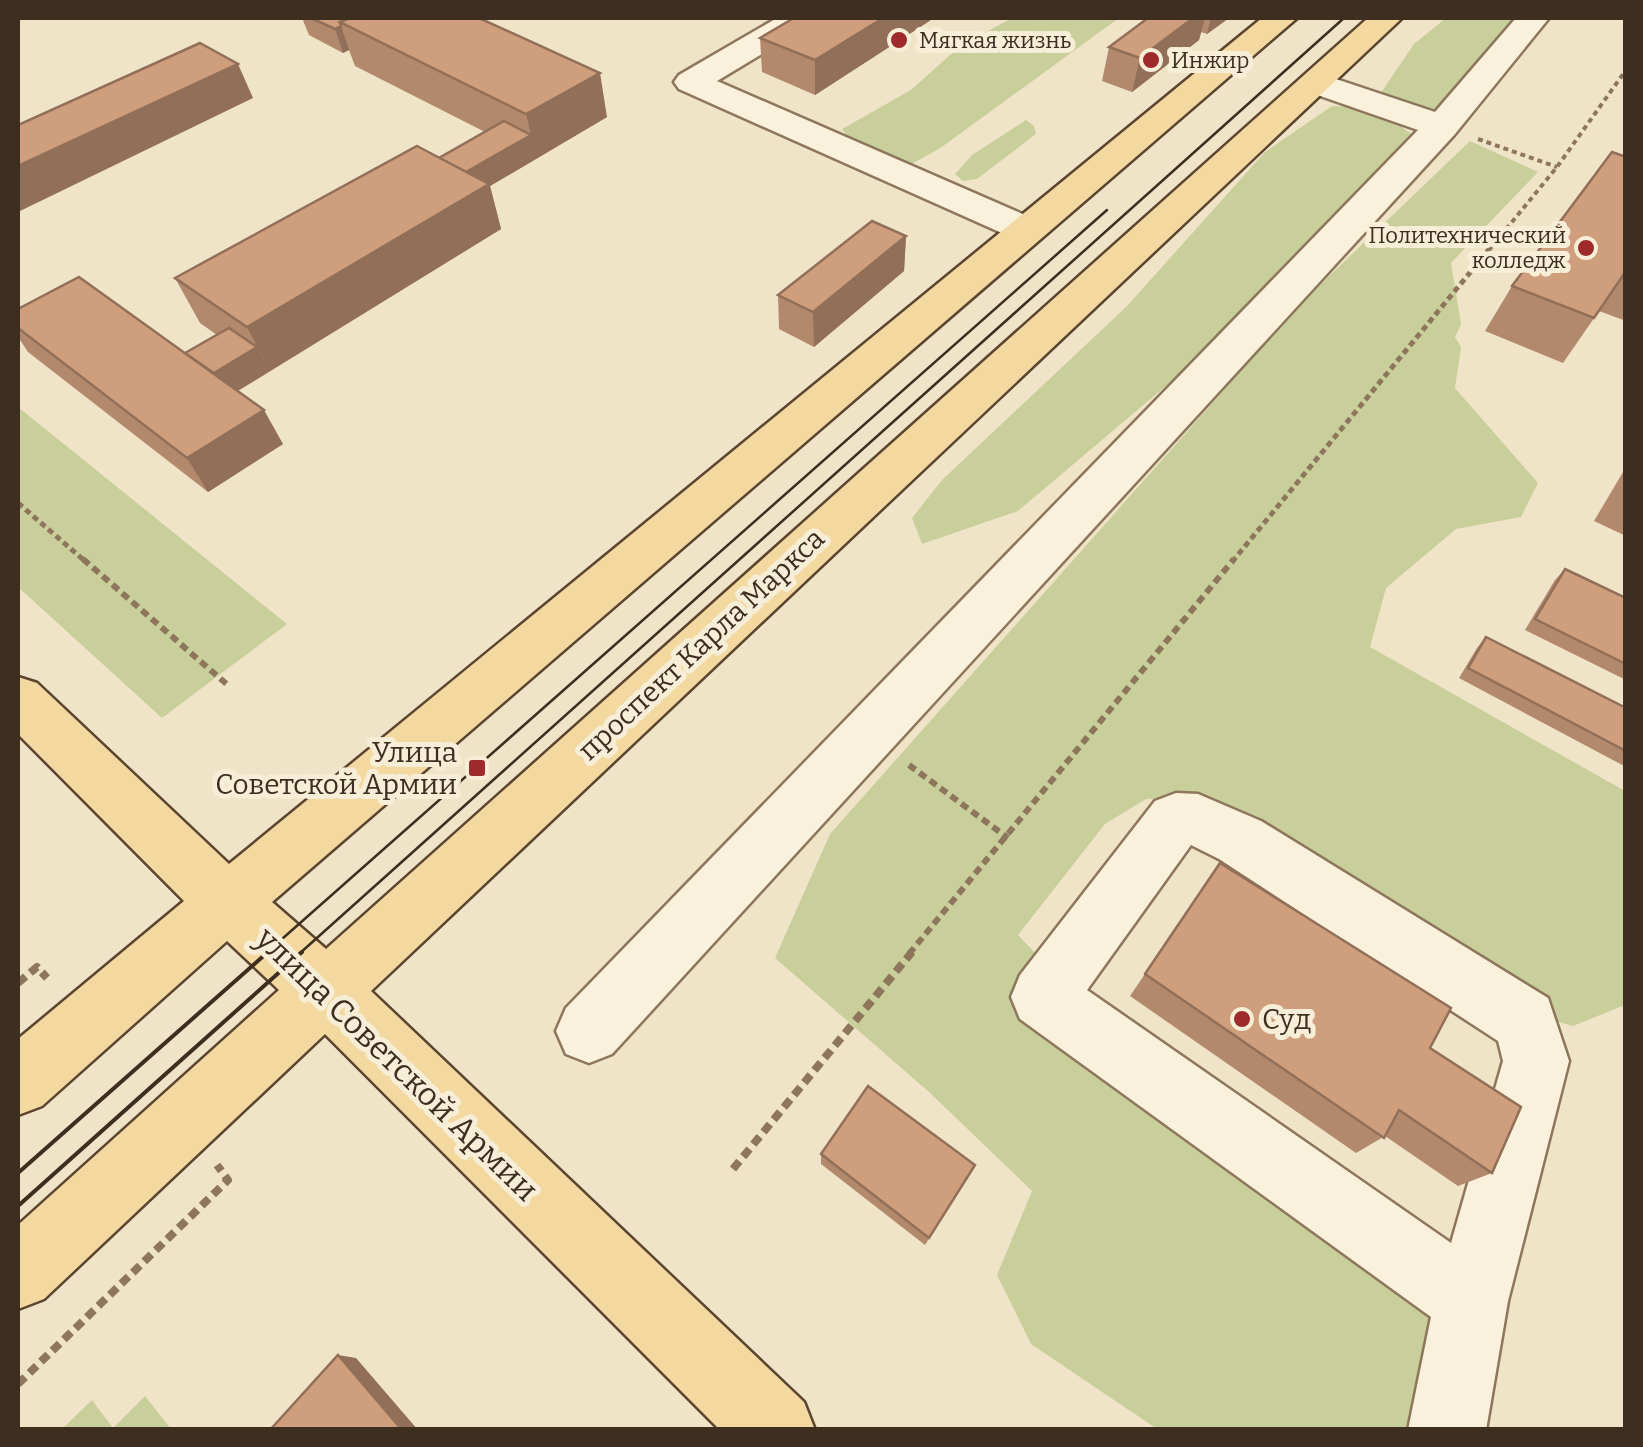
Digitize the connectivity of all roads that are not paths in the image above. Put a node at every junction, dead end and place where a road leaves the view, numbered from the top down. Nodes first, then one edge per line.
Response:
1 (799, 18) edge
2 (1281, 18) edge
3 (1386, 18) edge
4 (1532, 18) edge
5 (1318, 84) junction
6 (1442, 126) junction
7 (1027, 230) junction
8 (21, 707) edge
9 (229, 902) junction
10 (327, 992) junction
11 (589, 1032) dead end
12 (18, 1082) edge
13 (18, 1273) edge
14 (1471, 1301) junction
15 (776, 1430) edge
16 (1447, 1430) edge

1 - 7 lane
2 - 7 main road
3 - 5 main road, проспект Карла Маркса
4 - 6 lane
5 - 6 lane
5 - 10 main road, проспект Карла Маркса
6 - 11 lane
7 - 9 main road
8 - 9 main road, улица Советской Армии
9 - 10 main road, улица Советской Армии
9 - 12 main road
10 - 13 main road, проспект Карла Маркса
10 - 15 main road, улица Советской Армии
14 - 14 lane
14 - 16 lane

